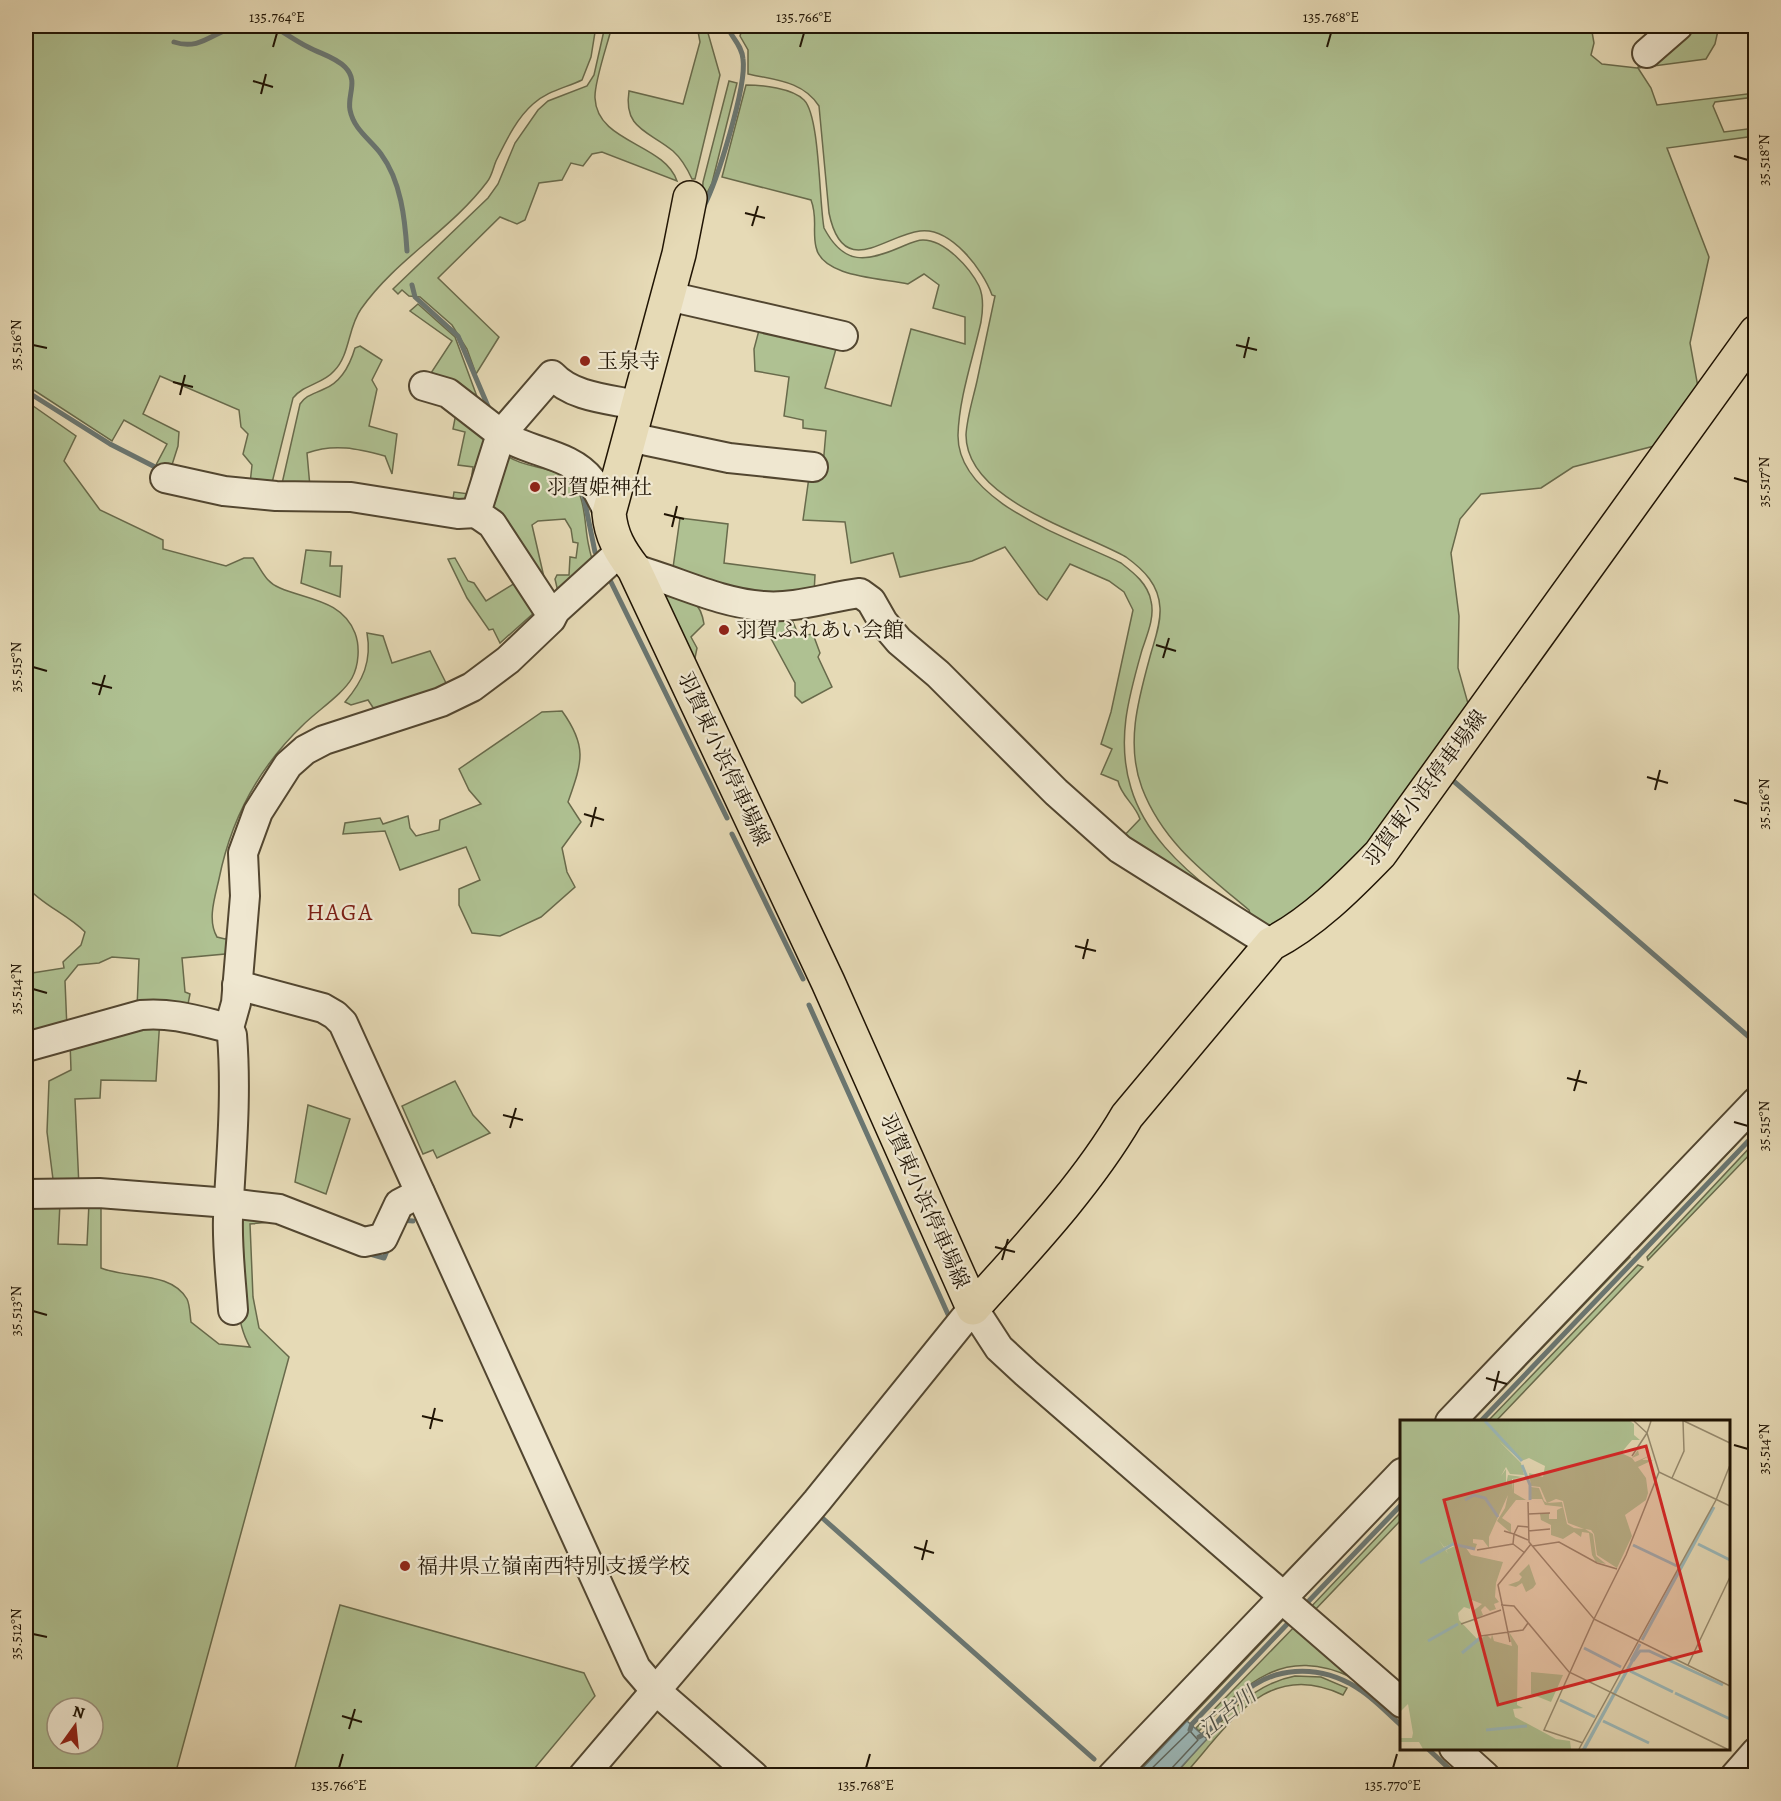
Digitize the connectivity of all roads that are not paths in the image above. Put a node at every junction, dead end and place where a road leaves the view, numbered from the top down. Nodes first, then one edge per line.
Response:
1 (1678, 26) edge
2 (1647, 53) dead end
3 (690, 198) dead end
4 (668, 296) junction
5 (1755, 332) edge
6 (843, 336) dead end
7 (424, 386) dead end
8 (637, 405) junction
9 (501, 434) junction
10 (629, 437) junction
11 (813, 467) dead end
12 (165, 478) dead end
13 (476, 513) junction
14 (609, 513) junction
15 (628, 560) junction
16 (551, 609) junction
17 (492, 652) dead end
18 (1271, 944) junction
19 (237, 985) junction
20 (229, 1028) junction
21 (26, 1047) edge
22 (1755, 1102) edge
23 (416, 1183) junction
24 (26, 1194) edge
25 (229, 1203) junction
26 (973, 1308) junction
27 (233, 1310) dead end
28 (1452, 1420) edge
29 (1400, 1474) edge
30 (1292, 1607) junction
31 (654, 1689) junction
32 (1400, 1702) edge
33 (1455, 1750) edge
34 (1755, 1752) edge
35 (583, 1776) edge
36 (753, 1776) edge
37 (1112, 1776) edge
38 (1485, 1776) edge
39 (1735, 1776) edge

1 - 2 street
3 - 4 main road, 羽賀東小浜停車場線
4 - 6 street
4 - 8 main road, 羽賀東小浜停車場線
5 - 18 main road, 羽賀東小浜停車場線
7 - 9 street
8 - 9 street
8 - 10 main road, 羽賀東小浜停車場線
9 - 13 street
9 - 14 street
10 - 11 street
10 - 14 main road, 羽賀東小浜停車場線
12 - 13 street
13 - 16 street
14 - 15 main road, 羽賀東小浜停車場線
15 - 16 street
15 - 18 street
15 - 26 main road, 羽賀東小浜停車場線
16 - 17 street
16 - 19 street
18 - 26 main road, 羽賀東小浜停車場線
19 - 20 street
19 - 23 street
20 - 21 street
20 - 25 street
22 - 28 street
23 - 25 street
23 - 31 street
24 - 25 street
25 - 27 street
26 - 30 street
26 - 31 street
29 - 30 street
30 - 32 street
30 - 37 street
31 - 35 street
31 - 36 street
33 - 38 street
34 - 39 street

